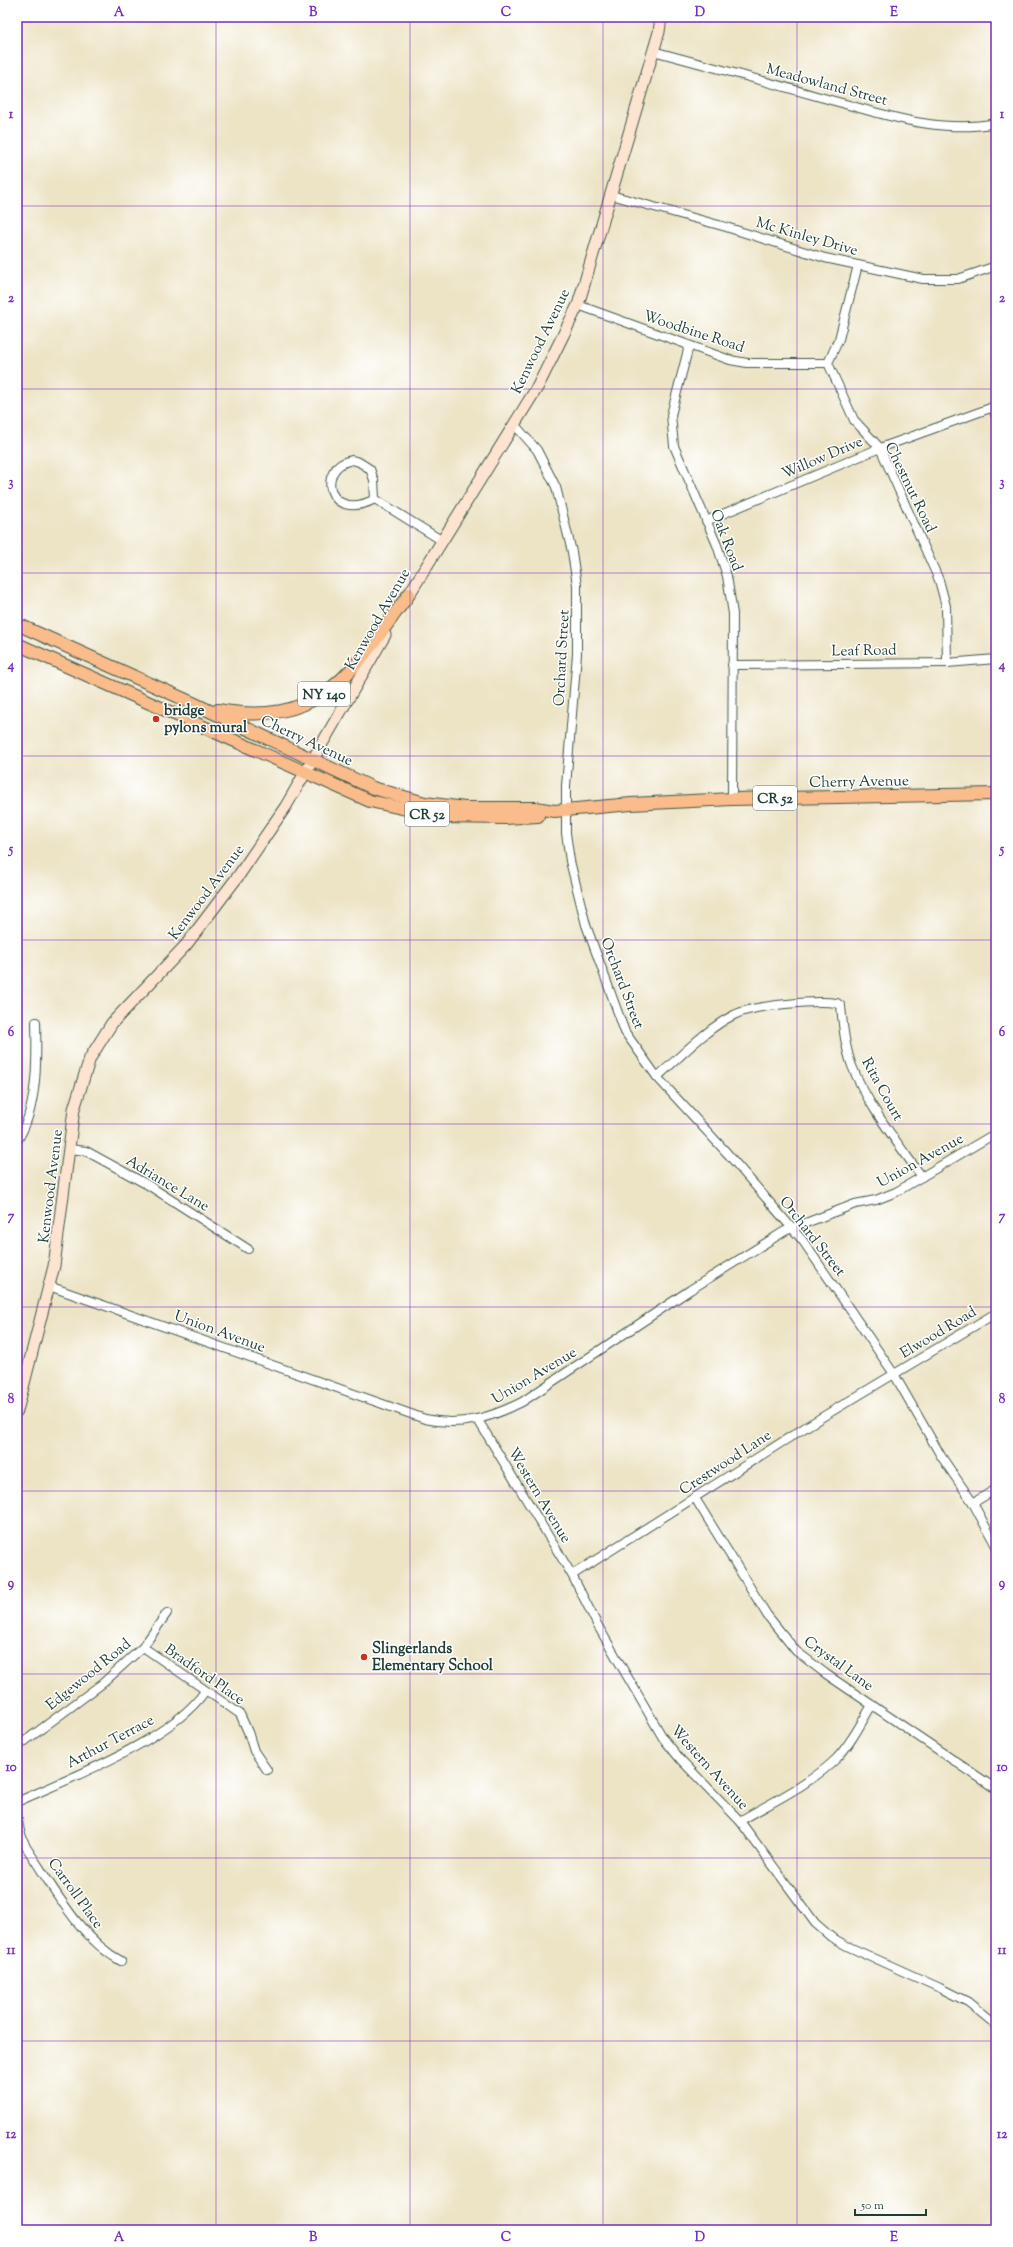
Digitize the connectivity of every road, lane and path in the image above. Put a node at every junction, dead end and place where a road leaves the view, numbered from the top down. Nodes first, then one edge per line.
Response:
1 (661, 17) edge
2 (653, 51) junction
3 (996, 123) edge
4 (611, 195) junction
5 (858, 265) junction
6 (996, 266) edge
7 (578, 305) junction
8 (689, 346) junction
9 (828, 363) junction
10 (994, 407) edge
11 (996, 416) edge
12 (514, 424) junction
13 (880, 448) junction
14 (375, 498) junction
15 (706, 521) junction
16 (441, 540) junction
17 (409, 594) junction
18 (17, 624) edge
19 (17, 644) edge
20 (996, 659) edge
21 (947, 662) junction
22 (732, 665) junction
23 (197, 705) junction
24 (313, 760) junction
25 (306, 773) junction
26 (996, 794) edge
27 (732, 799) junction
28 (560, 811) junction
29 (36, 1022) dead end
30 (657, 1077) junction
31 (996, 1133) edge
32 (17, 1141) edge
33 (70, 1148) junction
34 (922, 1177) junction
35 (792, 1229) junction
36 (248, 1249) dead end
37 (49, 1286) junction
38 (996, 1313) edge
39 (894, 1374) junction
40 (17, 1411) edge
41 (478, 1420) junction
42 (996, 1489) edge
43 (695, 1498) junction
44 (973, 1503) junction
45 (996, 1546) edge
46 (572, 1575) junction
47 (167, 1613) dead end
48 (143, 1647) junction
49 (205, 1691) junction
50 (872, 1705) junction
51 (17, 1747) edge
52 (267, 1770) dead end
53 (996, 1789) edge
54 (17, 1802) edge
55 (17, 1815) edge
56 (740, 1821) junction
57 (18, 1833) edge
58 (120, 1962) dead end
59 (996, 2024) edge

1 - 2 main road, Kenwood Avenue / NY 140
2 - 3 street, Meadowland Street
2 - 4 main road, Kenwood Avenue / NY 140
4 - 5 street, Mc Kinley Drive
4 - 7 main road, Kenwood Avenue / NY 140
5 - 6 street, Mc Kinley Drive
5 - 9 street
7 - 8 street, Woodbine Road
7 - 12 main road, Kenwood Avenue / NY 140
8 - 9 street, Woodbine Road
8 - 15 street, Oak Road
9 - 13 street, Chestnut Road
10 - 11 street
10 - 13 street, Willow Drive
12 - 16 main road, Kenwood Avenue / NY 140
12 - 28 street, Orchard Street
13 - 15 street, Willow Drive
13 - 21 street, Chestnut Road
14 - 14 street
14 - 16 street
15 - 22 street, Oak Road
16 - 17 main road, Kenwood Avenue / NY 140
17 - 23 main road, NY 140
17 - 24 main road, Kenwood Avenue / NY 140
18 - 23 main road, Cherry Avenue / NY 140
19 - 25 main road, Cherry Avenue
20 - 21 street, Leaf Road
21 - 22 street, Leaf Road
22 - 27 street, Oak Road
23 - 24 main road, Cherry Avenue / CR 52
24 - 25 main road, Kenwood Avenue / NY 140
24 - 28 main road, Cherry Avenue / CR 52
25 - 28 main road, Cherry Avenue / CR 52
25 - 33 main road, Kenwood Avenue
26 - 27 main road, Cherry Avenue / CR 52
27 - 28 main road, Cherry Avenue / CR 52
28 - 30 street, Orchard Street
29 - 32 street
30 - 34 street, Rita Court
30 - 35 street, Orchard Street
31 - 34 street, Union Avenue
33 - 36 street, Adriance Lane
33 - 37 main road, Kenwood Avenue
34 - 35 street, Union Avenue
35 - 39 street, Orchard Street
35 - 41 street, Union Avenue
37 - 40 main road, Kenwood Avenue
37 - 41 street, Union Avenue
38 - 39 street, Elwood Road
39 - 43 street, Crestwood Lane
39 - 44 street, Orchard Street
41 - 46 street, Western Avenue
42 - 44 street
43 - 46 street, Crestwood Lane
43 - 50 street, Crystal Lane
44 - 45 street, Orchard Street
46 - 56 street, Western Avenue
47 - 48 street, Edgewood Road
48 - 49 street, Bradford Place
48 - 51 street, Edgewood Road
49 - 52 street, Bradford Place
49 - 54 street, Arthur Terrace
50 - 53 street, Crystal Lane
50 - 56 street
55 - 57 street, Carroll Place
56 - 59 street, Western Avenue
57 - 58 street, Carroll Place

